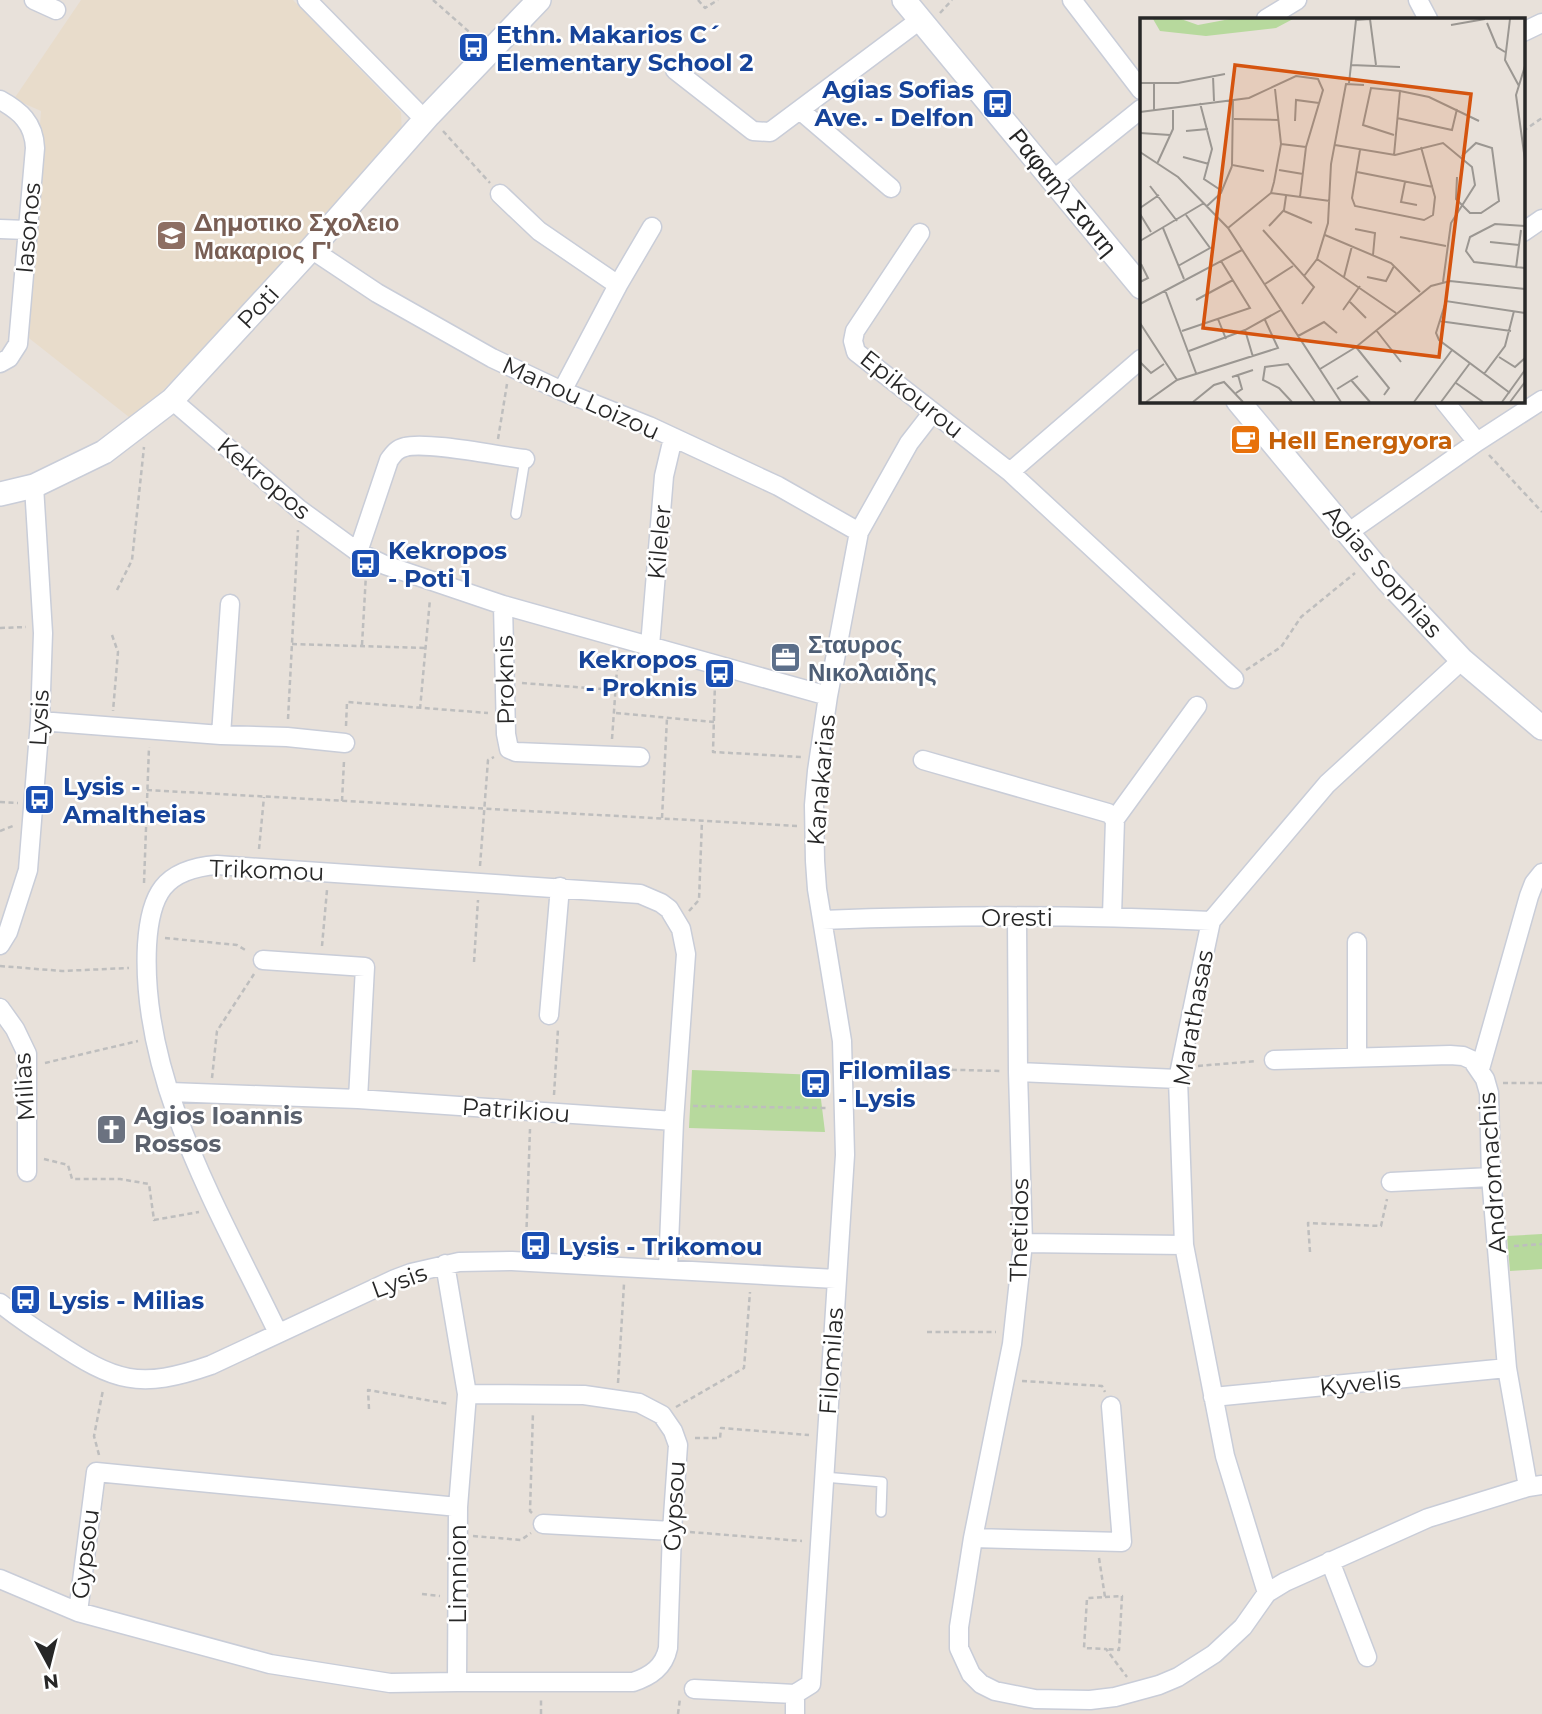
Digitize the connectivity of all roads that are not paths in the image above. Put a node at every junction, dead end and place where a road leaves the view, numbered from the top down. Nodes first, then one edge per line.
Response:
1 (34, 0) edge
2 (307, 0) edge
3 (538, 0) edge
4 (904, 0) edge
5 (1073, 0) edge
6 (1297, 0) edge
7 (1418, 0) edge
8 (56, 10) dead end
9 (1267, 12) edge
10 (1427, 18) edge
11 (921, 19) junction
12 (1542, 23) edge
13 (1524, 32) edge
14 (675, 70) dead end
15 (1140, 89) edge
16 (0, 100) edge
17 (1140, 110) edge
18 (801, 111) junction
19 (427, 118) junction
20 (1054, 179) junction
21 (891, 188) dead end
22 (500, 194) road end
23 (1542, 219) edge
24 (652, 227) dead end
25 (0, 229) edge
26 (27, 230) junction
27 (1524, 231) edge
28 (920, 233) dead end
29 (311, 249) junction
30 (618, 285) junction
31 (1140, 286) edge
32 (1140, 360) edge
33 (0, 363) edge
34 (562, 391) junction
35 (1542, 400) edge
36 (172, 401) junction
37 (1239, 402) edge
38 (1445, 402) edge
39 (933, 412) junction
40 (673, 438) junction
41 (1477, 442) junction
42 (525, 459) joint
43 (1010, 472) junction
44 (34, 486) junction
45 (0, 494) edge
46 (516, 514) dead end
47 (859, 532) junction
48 (1349, 532) junction
49 (362, 554) junction
50 (230, 604) dead end
51 (503, 605) junction
52 (650, 646) junction
53 (1462, 660) junction
54 (1234, 679) road end
55 (828, 696) junction
56 (1197, 706) dead end
57 (40, 721) junction
58 (1542, 728) edge
59 (221, 735) junction
60 (345, 743) dead end
61 (640, 757) dead end
62 (923, 760) dead end
63 (1115, 819) junction
64 (1542, 873) edge
65 (560, 887) junction
66 (1536, 899) edge
67 (1112, 916) junction
68 (1017, 918) junction
69 (822, 920) junction
70 (1211, 921) junction
71 (1357, 942) dead end
72 (0, 945) edge
73 (263, 960) road end
74 (0, 1008) edge
75 (549, 1015) road end
76 (1357, 1057) junction
77 (1274, 1060) road end
78 (1017, 1072) junction
79 (1179, 1073) junction
80 (1483, 1076) junction
81 (170, 1091) junction
82 (358, 1100) junction
83 (675, 1114) junction
84 (27, 1164) road end
85 (1491, 1177) junction
86 (1391, 1182) road end
87 (1023, 1243) junction
88 (1184, 1245) junction
89 (445, 1264) junction
90 (668, 1269) junction
91 (836, 1279) junction
92 (3, 1313) edge
93 (278, 1334) junction
94 (1507, 1368) junction
95 (1213, 1397) junction
96 (466, 1401) junction
97 (1111, 1406) road end
98 (824, 1477) junction
99 (1535, 1486) edge
100 (458, 1507) junction
101 (881, 1512) dead end
102 (543, 1524) road end
103 (672, 1531) junction
104 (973, 1538) junction
105 (1331, 1561) junction
106 (0, 1579) edge
107 (1267, 1593) junction
108 (78, 1612) junction
109 (1367, 1657) dead end
110 (457, 1682) junction
111 (694, 1689) dead end
112 (795, 1694) junction
113 (795, 1714) edge

1 - 8 street
2 - 19 street
3 - 19 street, Poti
4 - 11 street, Ραφαηλ Σαντη
5 - 15 street
6 - 9 street
7 - 10 street
11 - 18 street
11 - 20 street, Ραφαηλ Σαντη
12 - 13 street
14 - 18 street
16 - 26 street, Iasonos
17 - 20 street
18 - 21 street
19 - 29 street, Poti
20 - 31 street, Ραφαηλ Σαντη
22 - 30 street
23 - 27 street
24 - 30 street
25 - 26 street
26 - 33 street, Iasonos
28 - 39 street, Epikourou
29 - 34 street, Manou Loizou
29 - 36 street, Poti
30 - 34 street
32 - 43 street
34 - 40 street, Manou Loizou
35 - 41 street
36 - 44 street, Poti
36 - 49 street, Kekropos
37 - 48 street, Agias Sophias
38 - 41 street
39 - 43 street, Epikourou
39 - 47 street, Kanakarias
40 - 47 street, Manou Loizou
40 - 52 street, Kileler
41 - 48 street
42 - 46 lane
42 - 49 street
43 - 54 street, Epikourou
44 - 45 street, Poti
44 - 57 street, Lysis
47 - 55 street, Kanakarias
48 - 53 street, Agias Sophias
49 - 51 street, Kekropos
50 - 59 street
51 - 52 street, Kekropos
51 - 61 street, Proknis
52 - 55 street, Kekropos
53 - 58 street, Agias Sophias
53 - 70 street, Marathasas
55 - 69 street, Kanakarias
56 - 63 street
57 - 59 street
57 - 72 street, Lysis
59 - 60 street
62 - 63 street
63 - 67 street
64 - 66 street
65 - 75 street
65 - 81 street, Trikomou
65 - 83 street, Trikomou
66 - 80 street
67 - 68 street, Oresti
67 - 70 street, Oresti
68 - 69 street, Oresti
68 - 78 street, Thetidos
69 - 91 street, Filomilas
70 - 79 street, Marathasas
71 - 76 street
73 - 82 street
74 - 84 street, Milias
76 - 77 street, Andromachis
76 - 80 street, Andromachis
78 - 79 street
78 - 87 street, Thetidos
79 - 88 street, Marathasas
80 - 85 street, Andromachis
81 - 82 street, Patrikiou
81 - 93 street, Trikomou
82 - 83 street, Patrikiou
83 - 90 street
85 - 86 street
85 - 94 street, Andromachis
87 - 88 street
87 - 104 street, Thetidos
88 - 95 street, Marathasas
89 - 90 street, Lysis
89 - 93 street, Lysis
89 - 96 street, Limnion
90 - 91 street, Lysis
91 - 98 street, Filomilas
92 - 93 street, Lysis
94 - 95 street, Kyvelis
94 - 99 street, Andromachis
95 - 107 street, Marathasas
96 - 100 street, Limnion
96 - 103 street, Gypsou
97 - 104 street
98 - 101 lane
98 - 112 street, Filomilas
99 - 105 street
100 - 108 street, Gypsou
100 - 110 street, Limnion
102 - 103 street
103 - 110 street, Gypsou
104 - 107 street, Thetidos
105 - 107 street
105 - 109 street
106 - 108 street
108 - 110 street, Gypsou
111 - 112 street
112 - 113 street

